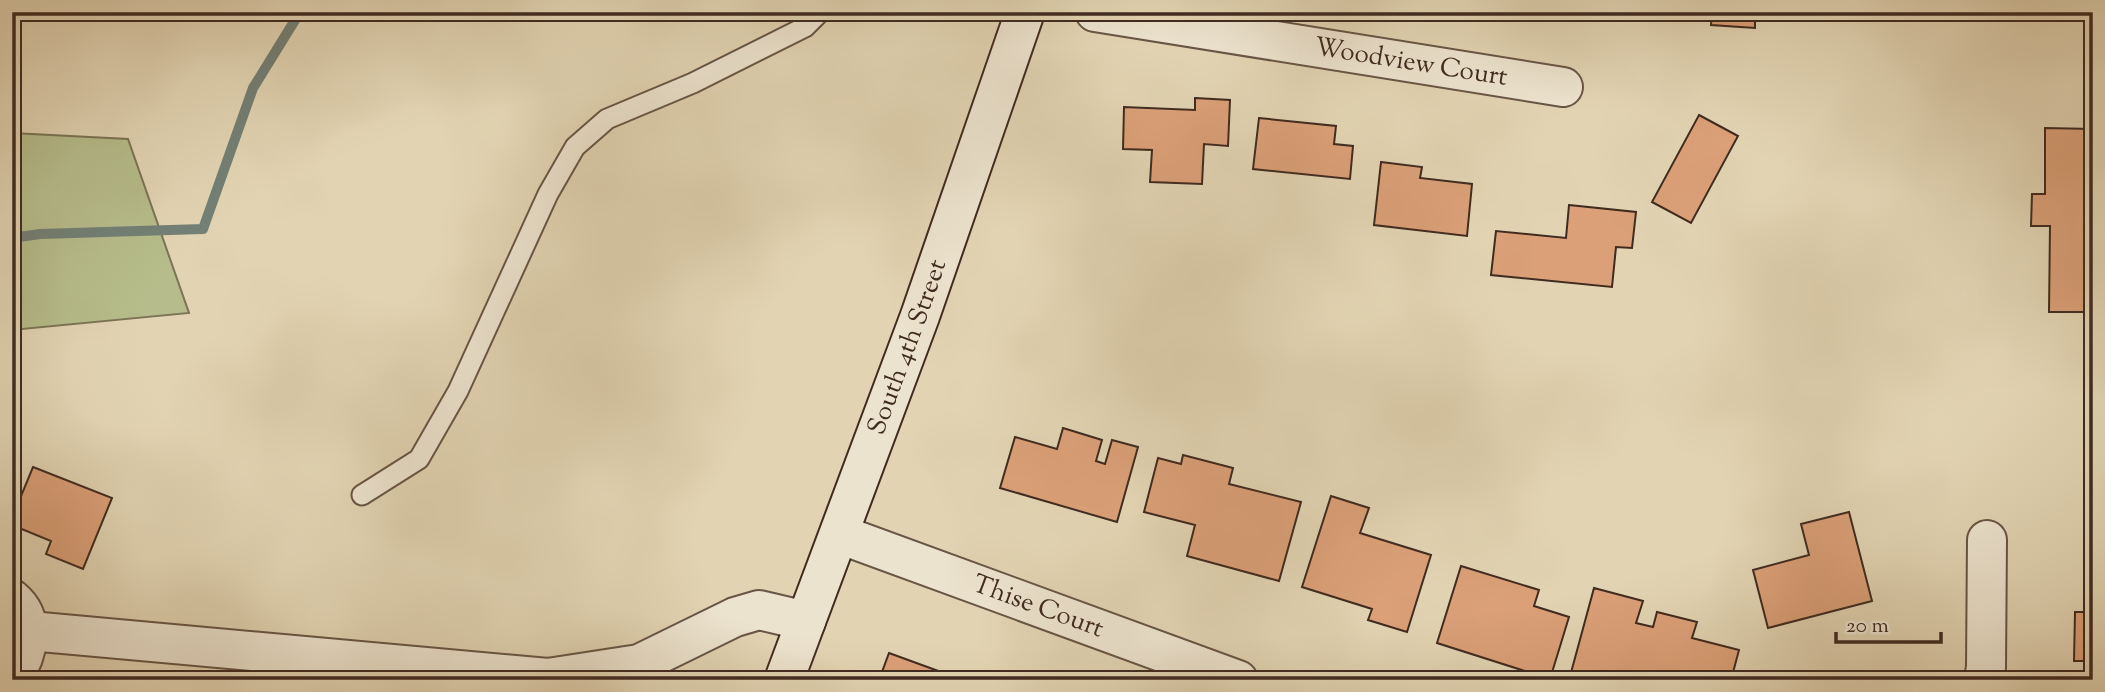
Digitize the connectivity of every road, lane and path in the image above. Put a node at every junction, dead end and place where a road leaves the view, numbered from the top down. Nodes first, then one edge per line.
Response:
1 (820, 12) edge
2 (1025, 12) edge
3 (1096, 12) edge
4 (1563, 87) dead end
5 (362, 495) dead end
6 (839, 534) junction
7 (1987, 540) dead end
8 (21, 615) edge
9 (806, 621) junction
10 (12, 679) edge
11 (784, 680) edge
12 (1238, 680) edge
13 (1984, 680) edge

1 - 5 lane
2 - 6 street, South 4th Street
3 - 4 street, Woodview Court
6 - 9 street, South 4th Street
6 - 12 street, Thise Court
7 - 13 street
8 - 9 street
8 - 10 street
9 - 11 street, South 4th Street

